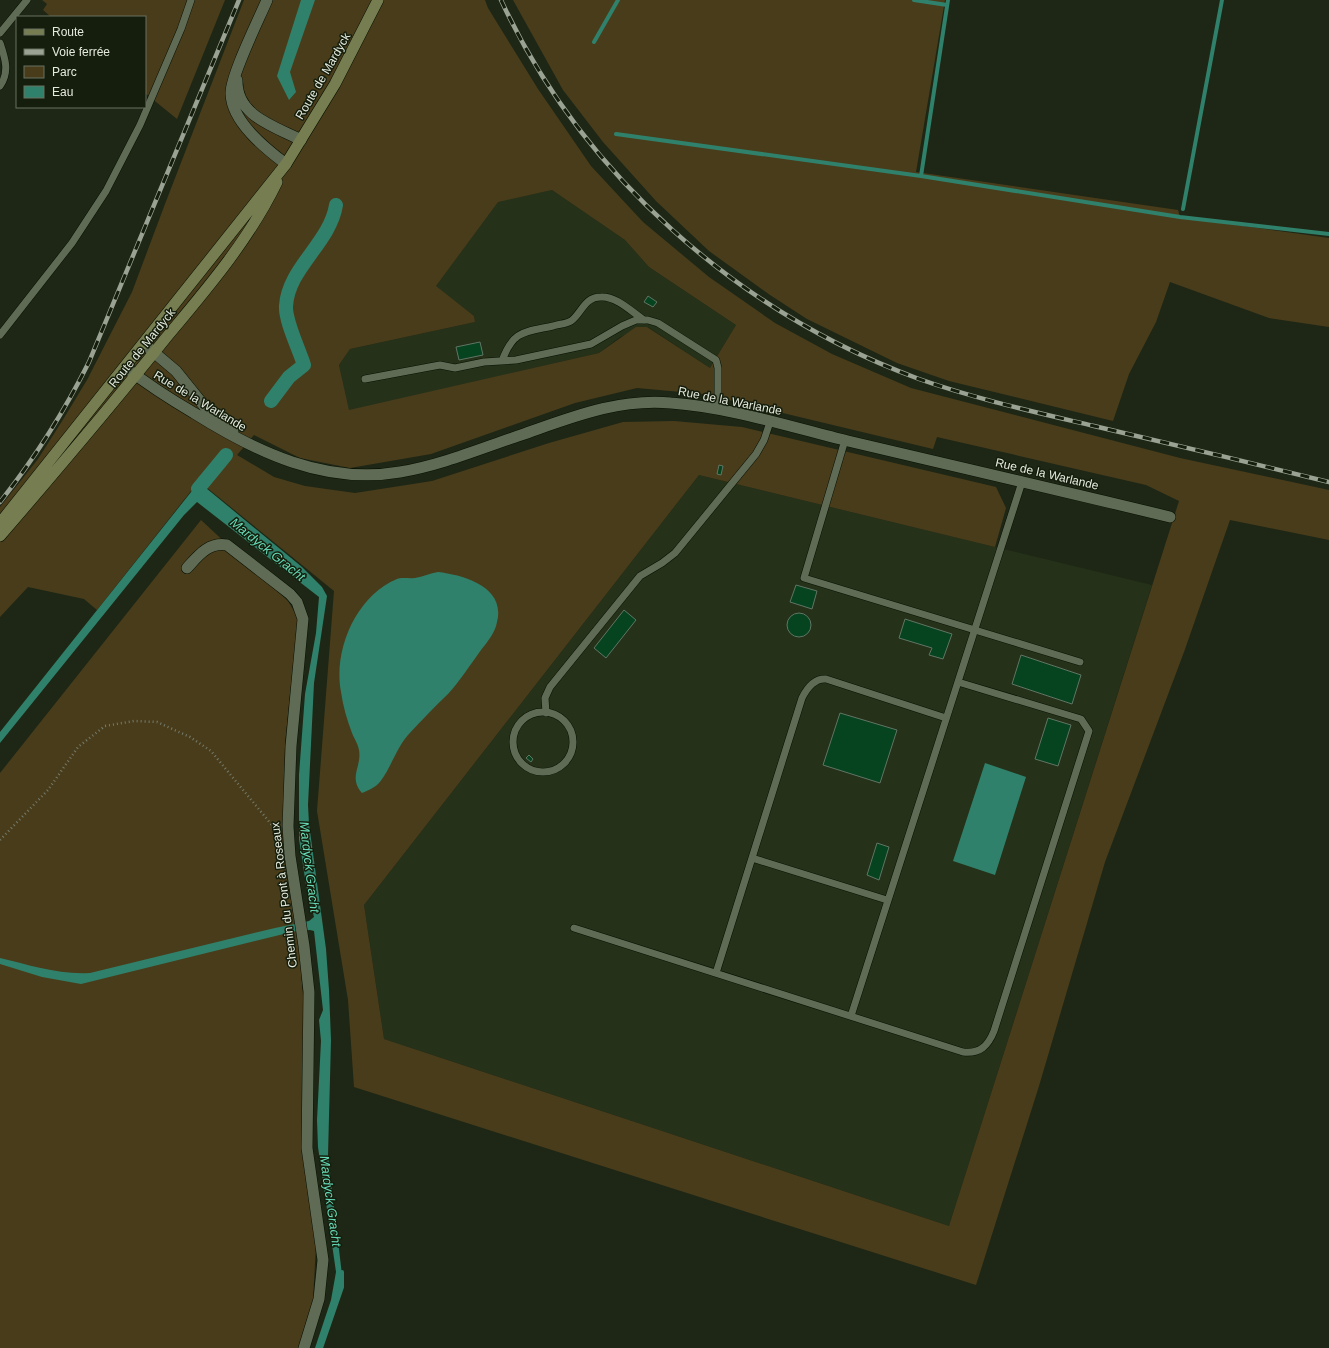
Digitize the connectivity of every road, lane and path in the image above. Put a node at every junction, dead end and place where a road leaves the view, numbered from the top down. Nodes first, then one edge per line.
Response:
1 (27, 0) edge
2 (191, 0) edge
3 (267, 0) edge
4 (378, 0) edge
5 (0, 33) edge
6 (0, 43) edge
7 (239, 67) junction
8 (0, 86) edge
9 (301, 140) junction
10 (286, 164) junction
11 (644, 320) junction
12 (0, 334) edge
13 (144, 344) junction
14 (154, 353) junction
15 (502, 361) junction
16 (126, 367) junction
17 (136, 375) junction
18 (365, 379) dead end
19 (718, 410) junction
20 (770, 422) junction
21 (845, 440) junction
22 (265, 452) junction
23 (1022, 482) junction
24 (1170, 517) dead end
25 (0, 524) edge
26 (0, 536) edge
27 (187, 568) dead end
28 (975, 630) junction
29 (1080, 662) dead end
30 (958, 682) junction
31 (546, 713) junction
32 (946, 718) junction
33 (0, 840) edge
34 (289, 846) junction
35 (752, 858) junction
36 (888, 900) junction
37 (574, 928) dead end
38 (716, 973) junction
39 (851, 1016) junction
40 (304, 1348) edge

1 - 5 lane
2 - 12 lane
3 - 7 street
4 - 9 main road, Route de Mardyck
6 - 8 lane
7 - 9 street
7 - 10 street
9 - 10 main road, Route de Mardyck
10 - 13 main road, Route de Mardyck
10 - 14 main road, Route de Mardyck
11 - 15 lane
11 - 15 lane
11 - 19 lane
13 - 14 street, Rue de la Warlande
13 - 16 main road, Route de Mardyck
14 - 17 main road, Route de Mardyck
14 - 22 street, Rue de la Warlande
15 - 18 lane
16 - 17 street, Rue de la Warlande
16 - 25 main road, Route de Mardyck
17 - 22 street, Rue de la Warlande
17 - 26 main road, Route de Mardyck
19 - 20 street, Rue de la Warlande
19 - 22 street, Rue de la Warlande
20 - 21 street, Rue de la Warlande
20 - 31 lane
21 - 23 street, Rue de la Warlande
21 - 28 lane
23 - 24 street, Rue de la Warlande
23 - 28 lane
27 - 34 street, Chemin du Pont à Roseaux
28 - 29 lane
28 - 30 lane
30 - 32 lane
30 - 39 lane
31 - 31 lane
32 - 35 lane
32 - 36 lane
33 - 34 path
34 - 40 street, Chemin du Pont à Roseaux
35 - 36 lane
35 - 38 lane
36 - 39 lane
37 - 38 lane
38 - 39 lane

